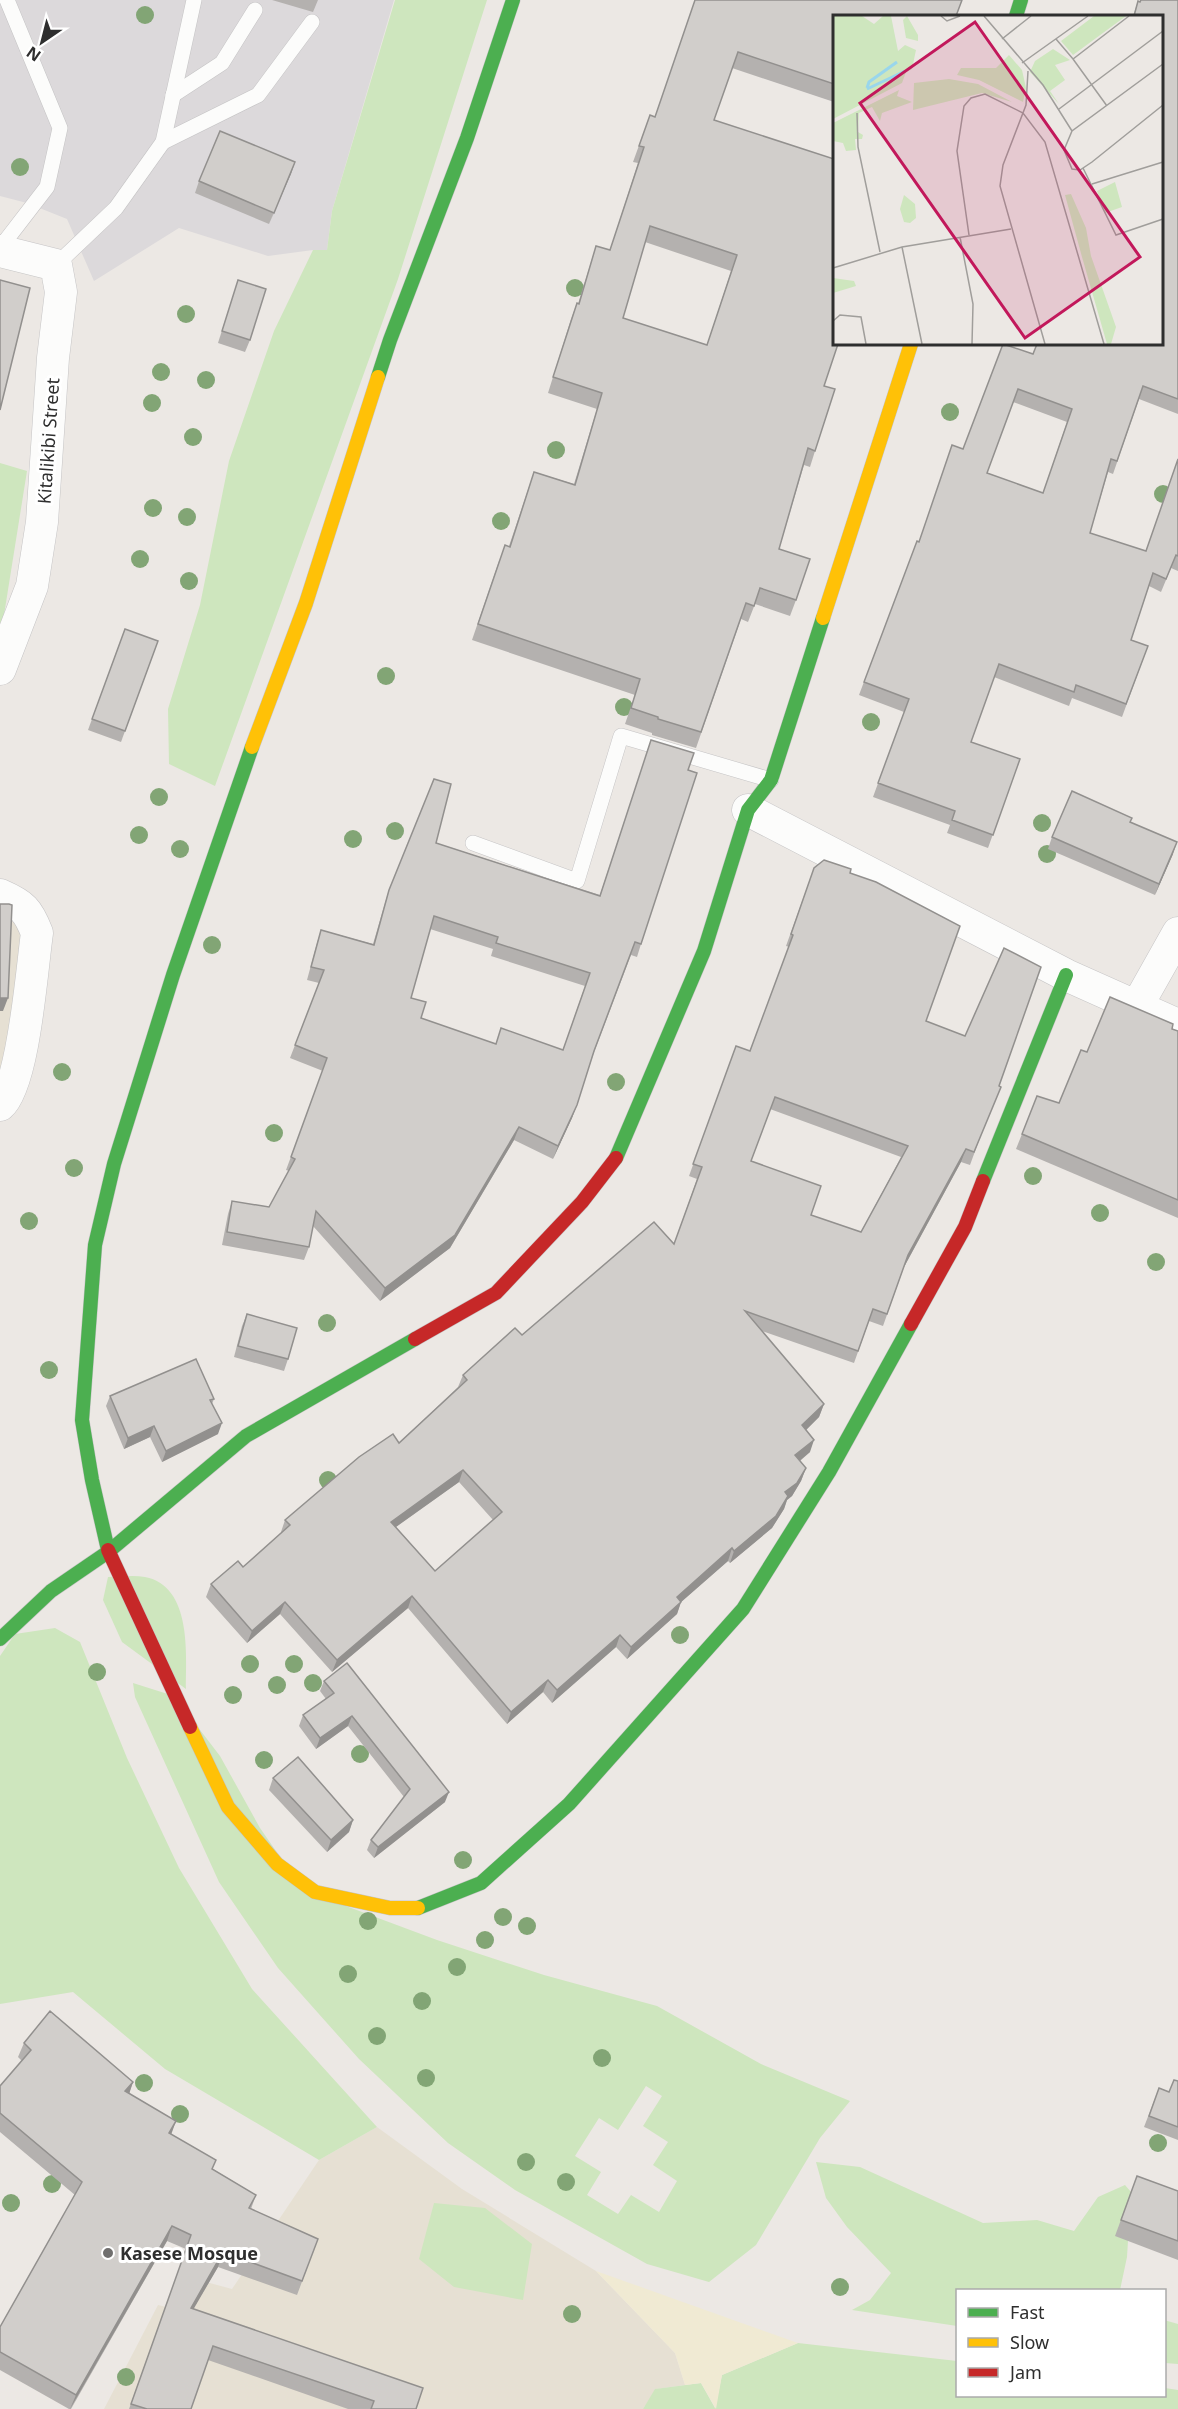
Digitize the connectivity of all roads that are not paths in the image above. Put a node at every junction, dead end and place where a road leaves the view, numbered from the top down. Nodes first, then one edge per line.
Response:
1 (7, 0) edge
2 (194, 0) edge
3 (513, 0) edge
4 (1021, 0) edge
5 (255, 10) dead end
6 (1016, 15) edge
7 (312, 22) dead end
8 (173, 95) junction
9 (163, 142) junction
10 (0, 250) edge
11 (56, 266) junction
12 (911, 345) edge
13 (0, 669) edge
14 (771, 780) junction
15 (748, 810) junction
16 (473, 843) dead end
17 (0, 895) edge
18 (1178, 933) edge
19 (1066, 975) junction
20 (1137, 1006) junction
21 (1178, 1025) edge
22 (0, 1104) edge
23 (108, 1552) junction
24 (0, 1639) edge

1 - 10 lane
2 - 8 lane
3 - 23 street
4 - 6 street
5 - 8 lane
7 - 9 lane
8 - 9 lane
9 - 11 lane
10 - 11 street
11 - 13 street, Kitalikibi Street
12 - 14 street
14 - 15 street
14 - 16 lane
15 - 19 street
15 - 23 street
17 - 22 street
18 - 20 street
19 - 20 street
19 - 23 street
20 - 21 street
23 - 24 street

